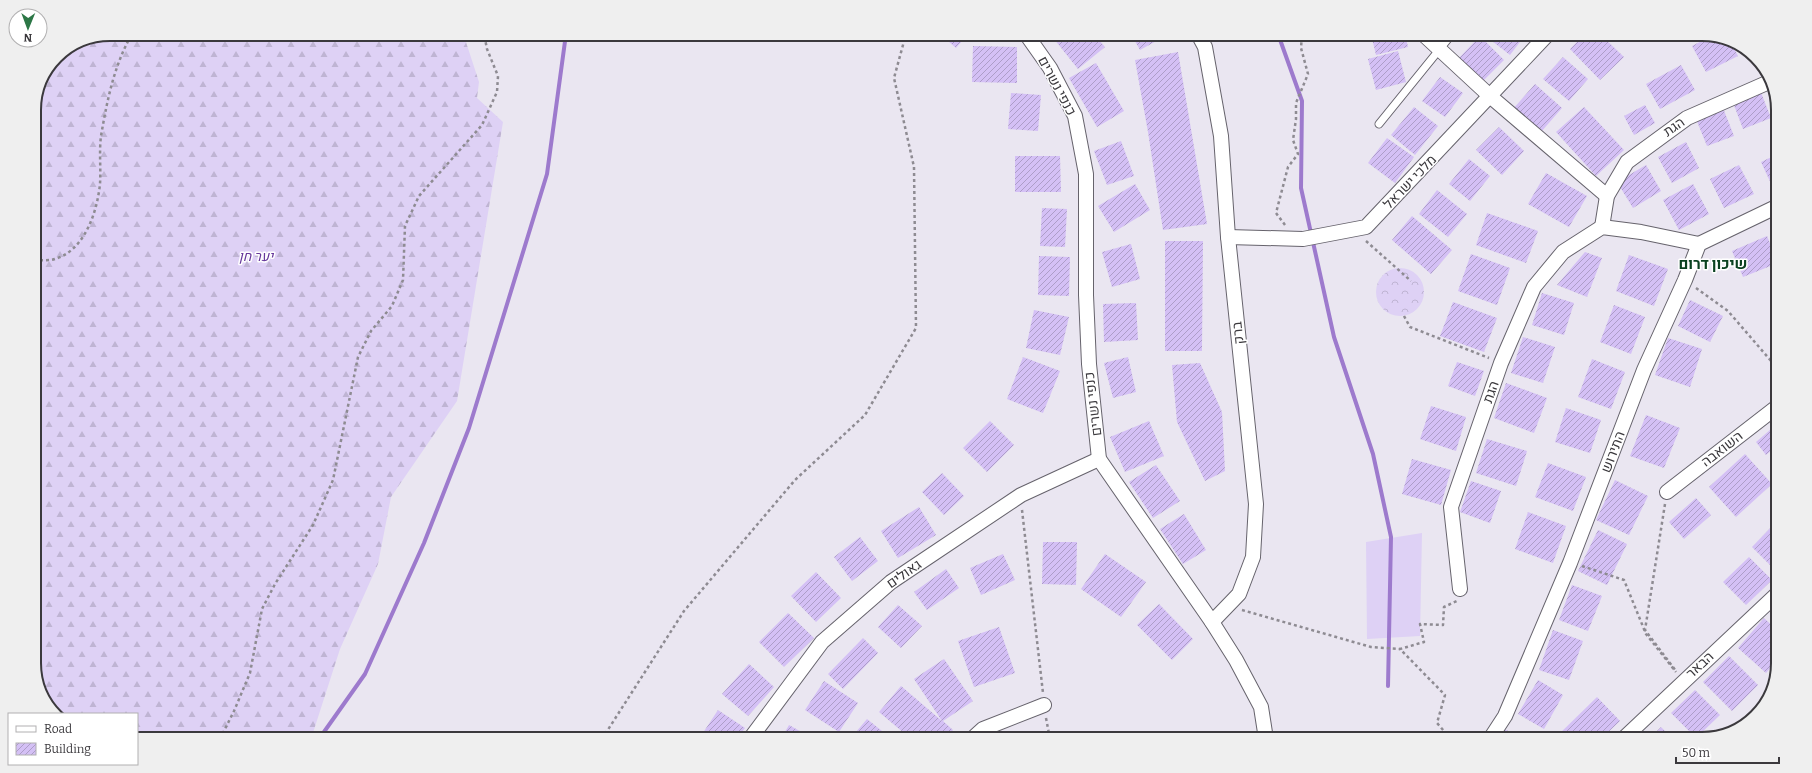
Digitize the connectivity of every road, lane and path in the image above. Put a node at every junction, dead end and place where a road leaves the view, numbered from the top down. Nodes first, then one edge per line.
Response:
1 (128, 41) edge
2 (485, 41) edge
3 (904, 41) edge
4 (1031, 41) edge
5 (1202, 41) edge
6 (1302, 41) edge
7 (1431, 41) edge
8 (1446, 41) edge
9 (1542, 41) edge
10 (1439, 49) junction
11 (1766, 83) edge
12 (1491, 97) junction
13 (1379, 124) dead end
14 (1607, 196) junction
15 (1771, 209) edge
16 (1286, 227) dead end
17 (1602, 227) junction
18 (1354, 230) junction
19 (1228, 237) junction
20 (1699, 244) junction
21 (41, 260) edge
22 (1685, 280) junction
23 (1411, 281) dead end
24 (1404, 316) dead end
25 (1771, 361) edge
26 (1501, 363) junction
27 (1771, 411) edge
28 (1100, 460) junction
29 (1667, 492) joint
30 (1021, 495) junction
31 (1570, 562) junction
32 (1460, 589) joint
33 (1771, 599) edge
34 (1241, 610) dead end
35 (1212, 622) junction
36 (1645, 630) junction
37 (1400, 649) junction
38 (1683, 681) junction
39 (1044, 705) junction
40 (224, 732) edge
41 (606, 732) edge
42 (755, 732) edge
43 (979, 732) edge
44 (1049, 732) edge
45 (1265, 732) edge
46 (1445, 732) edge
47 (1495, 732) edge
48 (1630, 732) edge

1 - 21 path
2 - 40 path
3 - 41 path
4 - 28 street, כנפי נשרים
5 - 19 street, ברק
6 - 16 path
7 - 10 street
8 - 10 lane
9 - 12 street, מלכי ישראל
10 - 12 street
10 - 13 lane
11 - 14 street, הגת
12 - 14 street
12 - 18 street, מלכי ישראל
14 - 17 street, הגת
15 - 20 street
17 - 20 street
17 - 26 street, הגת
18 - 19 street, מלכי ישראל
18 - 23 path
19 - 35 street, ברק
20 - 22 street, התירוש
22 - 25 path
22 - 31 street, התירוש
24 - 26 path
26 - 32 street, הגת
27 - 29 street, השואבה
28 - 30 street, גאולים
28 - 35 street, כנפי נשרים
29 - 36 path
30 - 39 path
30 - 42 street, גאולים
31 - 36 path
31 - 47 street, התירוש
32 - 37 path
33 - 38 street, הבאר
34 - 37 path
35 - 45 street, כנפי נשרים
36 - 38 path
37 - 46 path
38 - 48 street, הבאר
39 - 43 street
39 - 44 path

